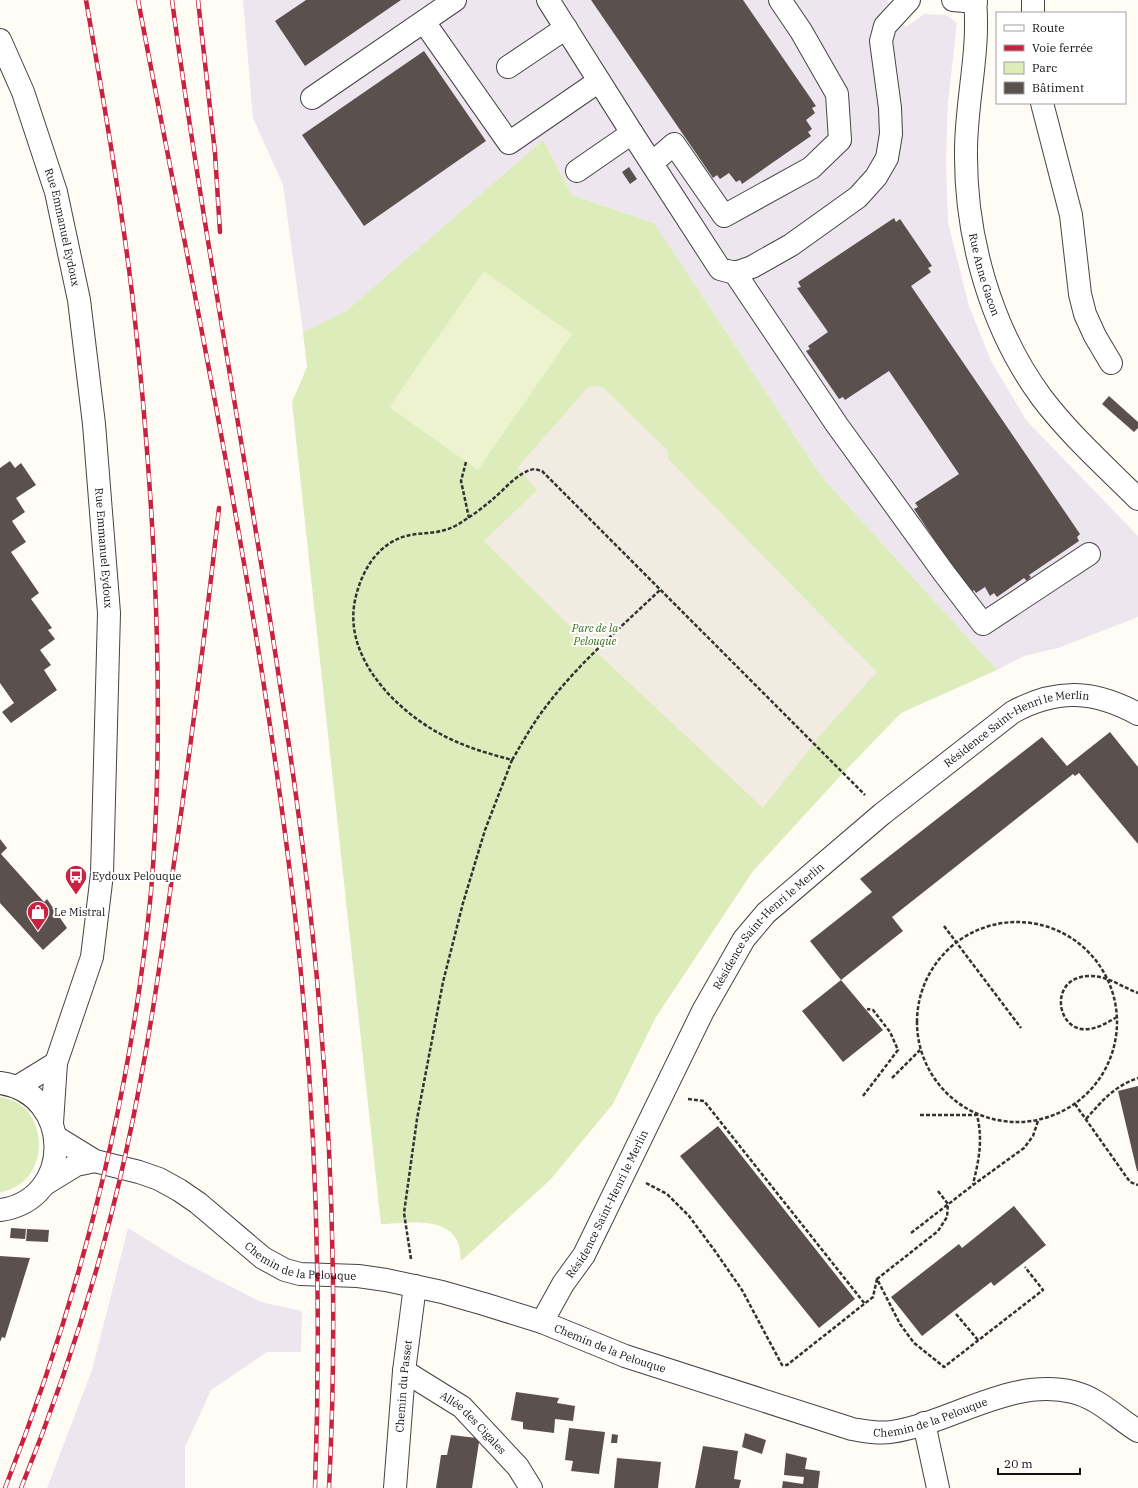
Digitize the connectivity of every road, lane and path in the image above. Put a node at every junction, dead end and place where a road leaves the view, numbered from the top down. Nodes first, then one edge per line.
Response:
1 (455, 0) edge
2 (548, 0) edge
3 (780, 0) edge
4 (909, 0) edge
5 (953, 0) edge
6 (1033, 0) edge
7 (976, 1) edge
8 (1033, 12) edge
9 (424, 22) junction
10 (566, 28) junction
11 (0, 40) edge
12 (508, 67) dead end
13 (600, 81) junction
14 (312, 98) dead end
15 (1042, 104) edge
16 (632, 133) junction
17 (652, 163) junction
18 (577, 171) dead end
19 (735, 273) junction
20 (1111, 363) dead end
21 (466, 462) dead end
22 (1138, 500) edge
23 (469, 518) junction
24 (1089, 554) dead end
25 (660, 590) junction
26 (1138, 714) edge
27 (512, 760) junction
28 (882, 814) junction
29 (944, 926) dead end
30 (956, 942) junction
31 (1107, 979) junction
32 (1138, 993) edge
33 (867, 1010) dead end
34 (1117, 1017) junction
35 (1021, 1028) dead end
36 (921, 1049) junction
37 (56, 1062) junction
38 (892, 1078) dead end
39 (1138, 1078) edge
40 (8, 1085) edge
41 (863, 1096) dead end
42 (660, 1099) junction
43 (1075, 1104) junction
44 (920, 1115) dead end
45 (977, 1115) junction
46 (1086, 1120) junction
47 (1038, 1121) junction
48 (54, 1130) junction
49 (95, 1161) junction
50 (624, 1173) junction
51 (45, 1184) junction
52 (973, 1185) junction
53 (1138, 1186) edge
54 (938, 1191) dead end
55 (948, 1204) junction
56 (0, 1210) edge
57 (911, 1233) dead end
58 (1025, 1267) dead end
59 (877, 1279) junction
60 (415, 1286) junction
61 (865, 1304) junction
62 (956, 1314) dead end
63 (542, 1322) junction
64 (978, 1340) junction
65 (404, 1371) junction
66 (924, 1424) junction
67 (1138, 1431) edge
68 (395, 1488) edge
69 (531, 1488) edge
70 (938, 1488) edge

1 - 9 street
2 - 10 street
3 - 17 street
4 - 19 street
5 - 7 street
6 - 8 street
7 - 22 street, Rue Anne Gacon
9 - 13 street
9 - 14 street
10 - 12 street
10 - 13 street
11 - 37 street, Rue Emmanuel Eydoux
13 - 16 street
15 - 20 street
16 - 17 street
16 - 18 street
17 - 19 street
19 - 24 street
21 - 23 path
23 - 25 path
23 - 27 path
25 - 27 path
25 - 28 path
26 - 28 street, Résidence Saint-Henri le Merlin
27 - 60 path
28 - 42 street, Résidence Saint-Henri le Merlin
29 - 30 path
30 - 31 path
30 - 35 path
30 - 36 path
31 - 32 path
31 - 34 path
31 - 34 path
33 - 41 path
34 - 43 path
36 - 38 path
36 - 45 path
37 - 40 street
37 - 48 street, Rue Emmanuel Eydoux
39 - 46 path
40 - 48 street
42 - 50 street, Résidence Saint-Henri le Merlin
42 - 61 path
43 - 46 path
43 - 47 path
44 - 45 path
45 - 47 path
45 - 52 path
46 - 53 path
47 - 52 path
48 - 49 street, Chemin de la Pelouque
48 - 51 street, Rue Emmanuel Eydoux
49 - 51 street, Chemin de la Pelouque
49 - 60 street, Chemin de la Pelouque
50 - 61 path
50 - 63 street, Résidence Saint-Henri le Merlin
51 - 56 street
52 - 55 path
54 - 55 path
55 - 57 path
55 - 59 path
58 - 64 path
59 - 61 path
59 - 64 path
60 - 63 street, Chemin de la Pelouque
60 - 65 street, Chemin du Passet
62 - 64 path
63 - 66 street, Chemin de la Pelouque
65 - 68 street, Chemin du Passet
65 - 69 street, Allée des Cigales
66 - 67 street, Chemin de la Pelouque
66 - 70 street

